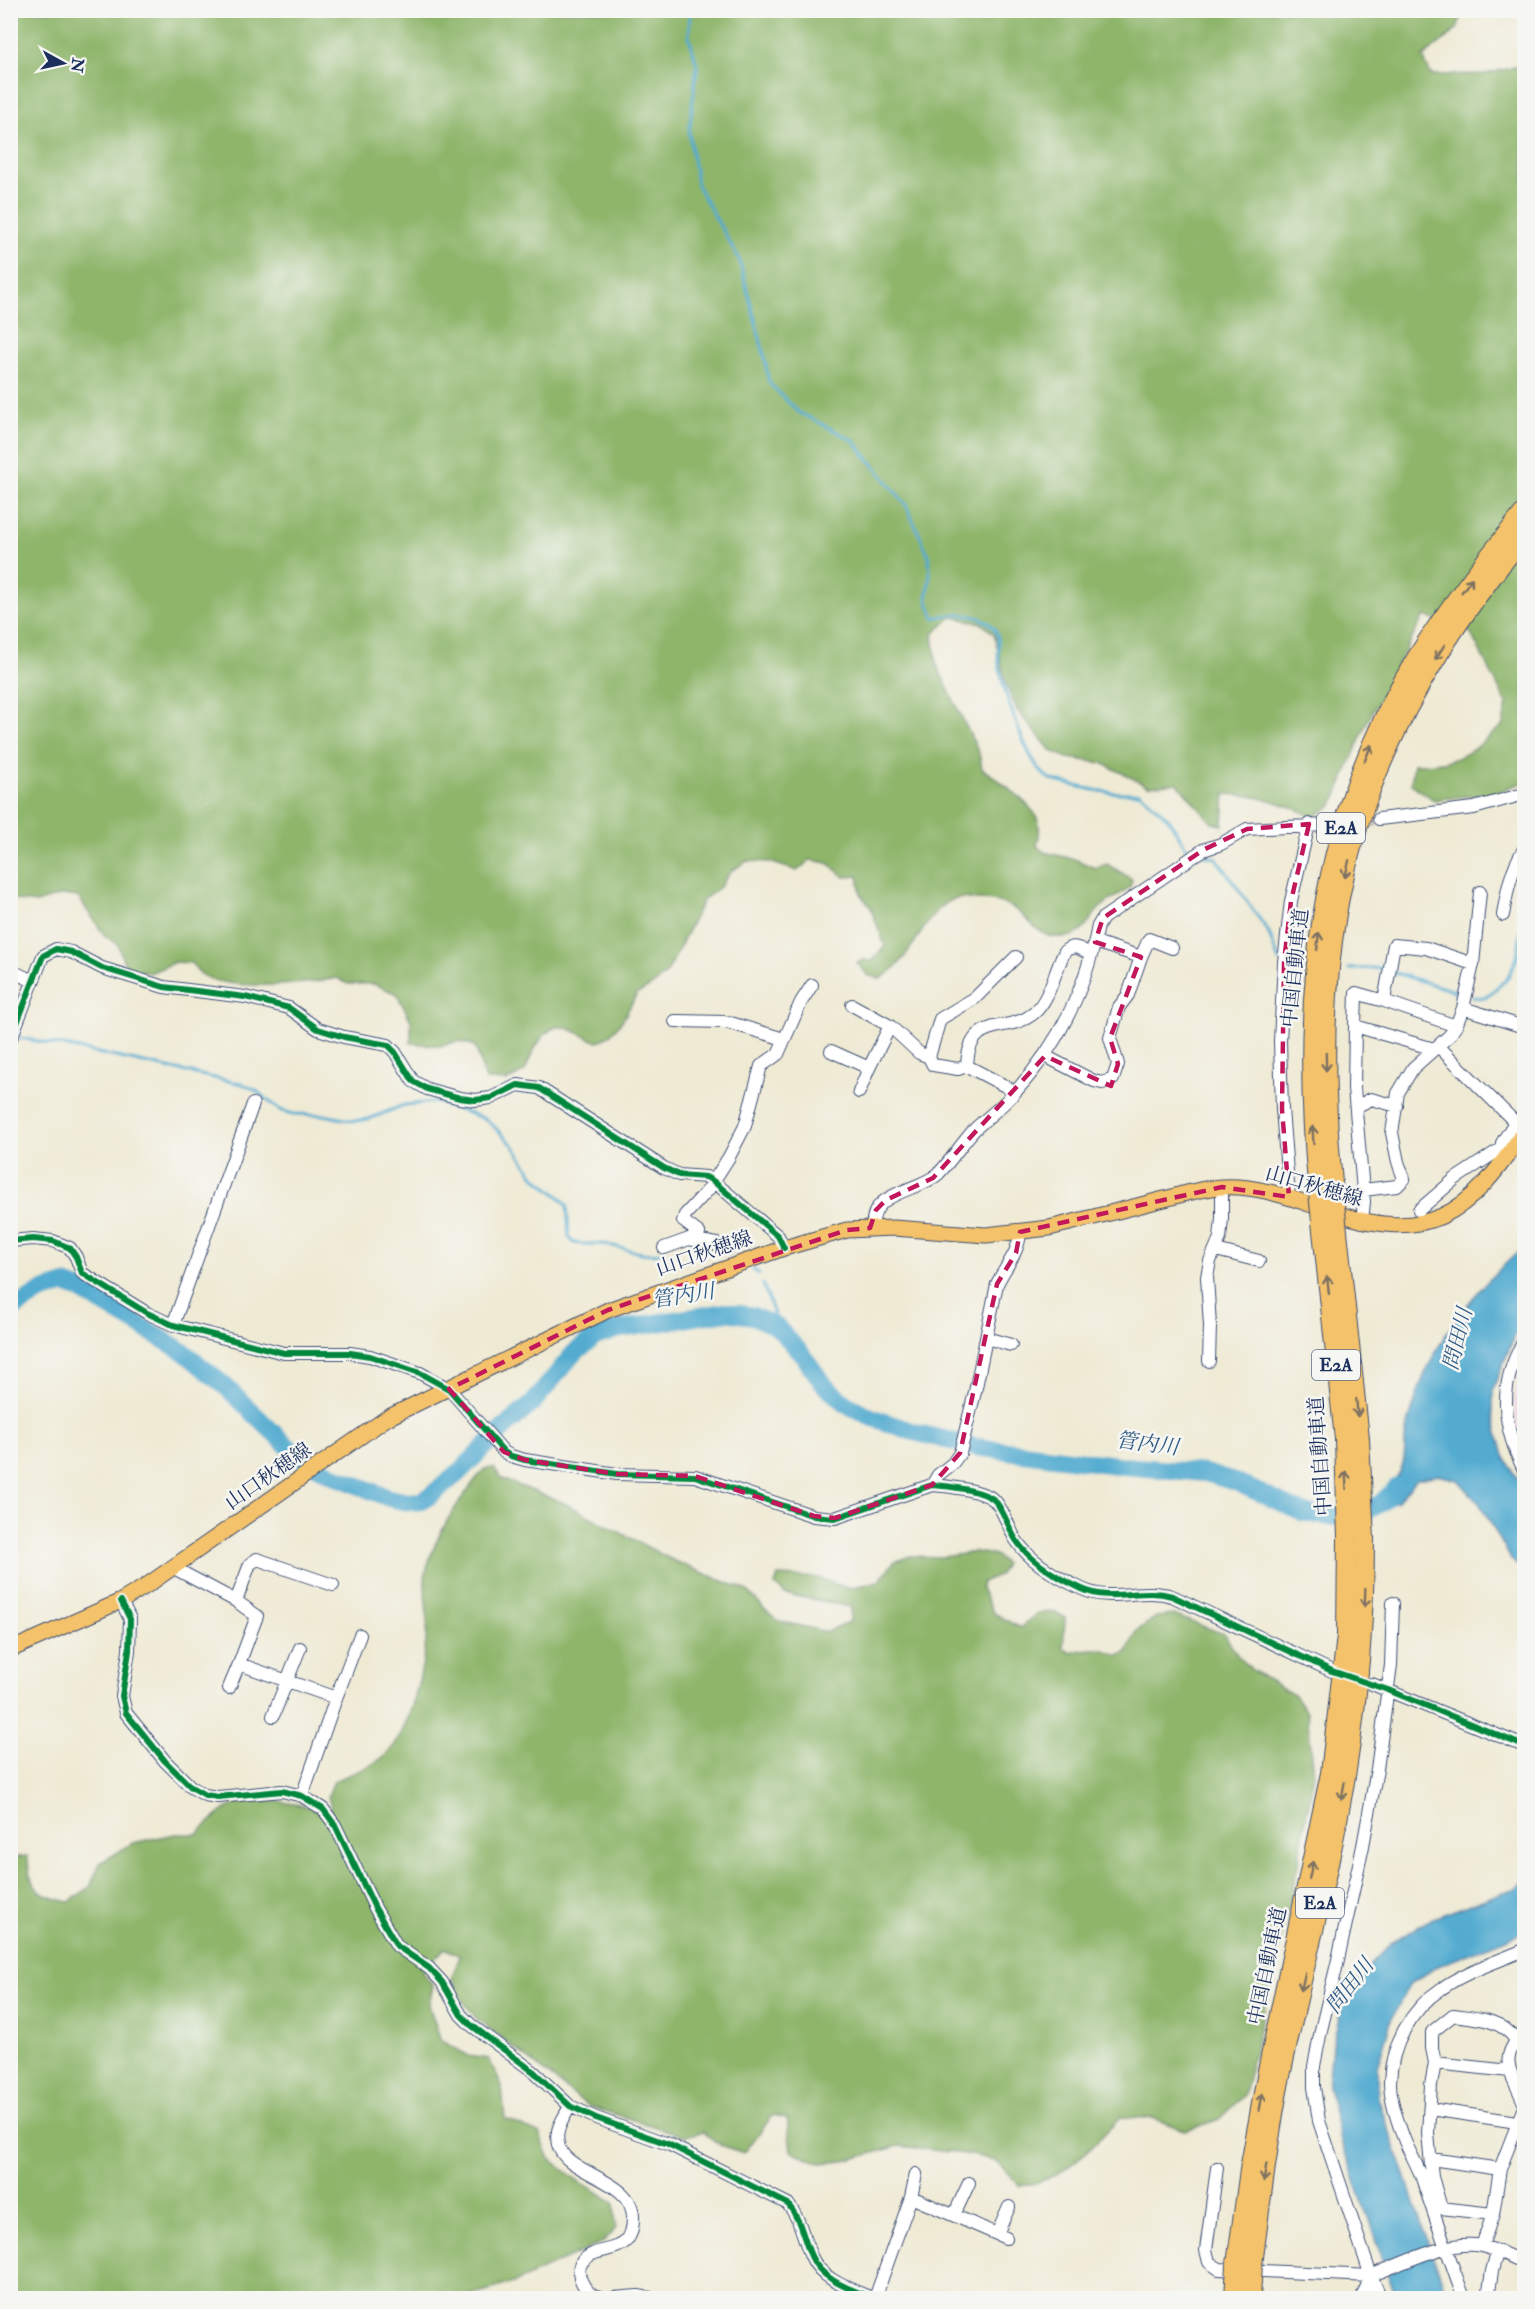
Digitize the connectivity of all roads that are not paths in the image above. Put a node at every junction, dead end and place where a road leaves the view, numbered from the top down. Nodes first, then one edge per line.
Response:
1 (1524, 512) edge
2 (1524, 537) edge
3 (1524, 794) edge
4 (1379, 819) tunnel mouth
5 (1309, 824) junction
6 (1325, 825) tunnel mouth
7 (1524, 849) edge
8 (1480, 892) dead end
9 (1503, 915) dead end
10 (1095, 942) junction
11 (1172, 948) dead end
12 (1091, 955) junction
13 (1016, 957) dead end
14 (1141, 957) junction
15 (1473, 964) junction
16 (10, 970) edge
17 (33, 981) junction
18 (812, 985) dead end
19 (1384, 1001) junction
20 (852, 1005) dead end
21 (1463, 1008) junction
22 (675, 1021) dead end
23 (890, 1026) junction
24 (1355, 1026) junction
25 (1456, 1026) junction
26 (1524, 1027) edge
27 (11, 1038) edge
28 (784, 1039) junction
29 (1436, 1048) junction
30 (831, 1051) dead end
31 (1045, 1056) junction
32 (929, 1057) junction
33 (967, 1066) junction
34 (869, 1068) junction
35 (859, 1092) dead end
36 (1014, 1093) junction
37 (253, 1104) dead end
38 (1397, 1106) junction
39 (1356, 1107) junction
40 (1524, 1131) edge
41 (1506, 1150) junction
42 (713, 1181) junction
43 (1222, 1187) junction
44 (1363, 1190) junction
45 (1289, 1197) junction
46 (1419, 1210) dead end
47 (1362, 1222) junction
48 (873, 1228) junction
49 (1020, 1232) junction
50 (696, 1239) junction
51 (10, 1241) edge
52 (717, 1244) dead end
53 (664, 1248) dead end
54 (784, 1248) junction
55 (1216, 1250) junction
56 (1259, 1261) dead end
57 (173, 1325) junction
58 (986, 1338) junction
59 (1524, 1341) edge
60 (1011, 1344) dead end
61 (1209, 1361) dead end
62 (449, 1389) junction
63 (1524, 1470) edge
64 (932, 1485) junction
65 (1356, 1539) junction
66 (174, 1569) junction
67 (333, 1585) dead end
68 (121, 1601) junction
69 (236, 1601) junction
70 (1393, 1603) dead end
71 (360, 1635) dead end
72 (300, 1648) dead end
73 (10, 1650) edge
74 (239, 1664) junction
75 (1332, 1671) dead end
76 (287, 1681) junction
77 (1372, 1684) dead end
78 (229, 1688) dead end
79 (1388, 1690) junction
80 (336, 1698) junction
81 (273, 1716) dead end
82 (1524, 1746) edge
83 (302, 1796) junction
84 (1524, 1950) edge
85 (1520, 2036) edge
86 (1435, 2062) junction
87 (1510, 2071) junction
88 (1524, 2105) edge
89 (570, 2106) junction
90 (1430, 2109) junction
91 (1517, 2122) junction
92 (1431, 2159) junction
93 (1217, 2168) dead end
94 (1500, 2169) junction
95 (916, 2174) dead end
96 (969, 2183) dead end
97 (910, 2197) junction
98 (1009, 2207) dead end
99 (1492, 2214) junction
100 (954, 2215) junction
101 (1482, 2246) junction
102 (1444, 2249) junction
103 (1497, 2252) junction
104 (1524, 2262) edge
105 (1244, 2264) junction
106 (1373, 2275) junction
107 (854, 2295) edge
108 (600, 2298) edge
109 (613, 2298) edge
110 (650, 2298) edge
111 (874, 2298) edge
112 (1234, 2298) edge
113 (1251, 2298) edge
114 (1362, 2298) edge
115 (1381, 2298) edge
116 (1464, 2298) edge
117 (1488, 2298) edge

65 -> 1 highway, 中国自動車道 / E2A, bridge
2 -> 65 highway, 中国自動車道 / E2A, bridge
3 - 4 street
5 - 6 street
5 - 10 street
5 - 45 street
7 - 9 street
8 - 15 street
10 - 12 street
10 - 14 street
11 - 14 street
12 - 31 street
12 - 33 street
13 - 32 street
14 - 31 street
15 - 19 street
15 - 21 street
16 - 17 street
17 - 27 street
17 - 42 street
18 - 28 street
19 - 24 street
19 - 25 street
20 - 23 street
21 - 25 street
21 - 26 street
22 - 28 street
23 - 32 street
23 - 34 street
24 - 29 street
24 - 39 street
25 - 29 street
28 - 42 street
29 - 38 street
29 - 41 street
30 - 34 street
31 - 36 street
32 - 33 street
33 - 36 street
34 - 35 street
36 - 48 street
37 - 57 street
38 - 39 street
38 - 44 street
39 - 44 street
40 - 41 main road, 山口秋穂線
41 - 46 street
41 - 47 main road, 山口秋穂線
42 - 50 street
42 - 54 street
43 - 45 main road, 山口秋穂線
43 - 49 main road, 山口秋穂線
43 - 55 street
44 - 47 street
45 - 47 main road, 山口秋穂線
48 - 49 main road, 山口秋穂線
48 - 54 main road, 山口秋穂線
49 - 58 street
50 - 52 street
50 - 53 street
51 - 57 street
54 - 62 main road, 山口秋穂線
55 - 56 street
55 - 61 street
57 - 62 street
58 - 60 street
58 - 64 street
59 - 63 street
62 - 64 street
62 - 66 main road, 山口秋穂線
64 - 75 street
65 - 105 highway, 中国自動車道 / E2A
66 - 68 main road, 山口秋穂線
66 - 69 street
67 - 69 street
68 - 73 main road, 山口秋穂線
68 - 83 street
69 - 74 street
70 - 79 street
71 - 80 street
72 - 76 street
74 - 76 street
74 - 78 street
76 - 80 street
76 - 81 street
77 - 79 street
79 - 82 street
79 - 106 street
80 - 83 street
83 - 89 street
84 - 102 street
85 - 86 street
85 - 87 street
86 - 87 street
86 - 90 street
87 - 88 street
88 - 91 street
89 - 107 street
89 - 108 street
90 - 91 street
90 - 92 street
91 - 94 street
92 - 94 street
92 - 99 street
93 - 106 street
94 - 99 street
95 - 97 street
96 - 100 street
97 - 100 street
97 - 111 street
98 - 100 street
99 - 101 street
101 - 102 street
101 - 103 street
102 - 106 street
102 - 116 street
103 - 104 street
103 - 117 street
105 - 112 highway, 中国自動車道 / E2A, bridge
105 - 113 highway, 中国自動車道 / E2A, bridge
106 - 114 street
106 - 115 street
107 - 111 street
109 - 110 street

